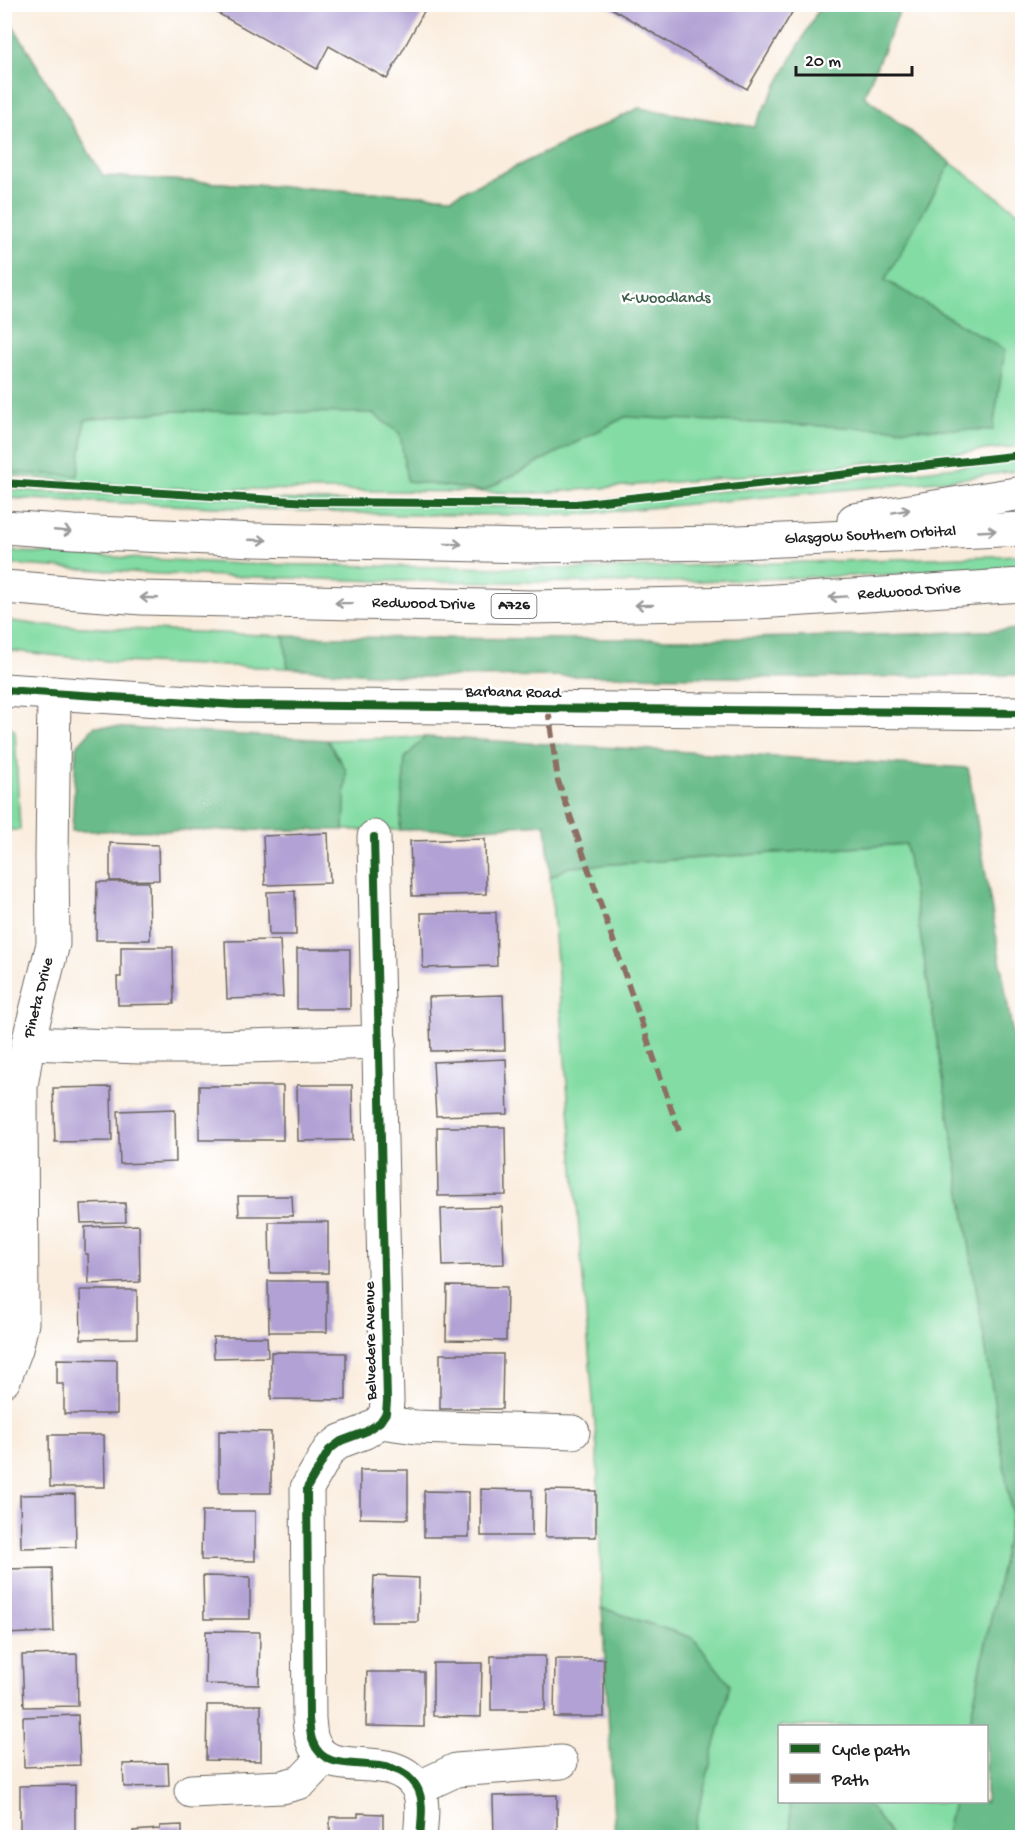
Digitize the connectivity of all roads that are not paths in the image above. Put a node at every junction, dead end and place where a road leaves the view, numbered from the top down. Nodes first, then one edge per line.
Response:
1 (1023, 493) edge
2 (4, 526) edge
3 (1023, 529) edge
4 (719, 543) junction
5 (1023, 585) edge
6 (4, 587) edge
7 (4, 690) edge
8 (54, 693) junction
9 (1023, 712) edge
10 (374, 837) dead end
11 (380, 1042) junction
12 (28, 1044) junction
13 (6, 1375) edge
14 (380, 1422) junction
15 (573, 1432) dead end
16 (325, 1757) junction
17 (561, 1762) dead end
18 (418, 1788) junction
19 (191, 1791) dead end
20 (420, 1838) edge

4 -> 1 main road
2 -> 4 main road
4 -> 3 main road, Glasgow Southern Orbital
5 -> 6 main road, Redwood Drive / A726
7 - 8 main road, Barbana Road
8 - 9 main road, Barbana Road
8 - 12 main road, Pineta Drive
10 - 11 main road, Belvedere Avenue
11 - 12 main road
11 - 14 main road, Belvedere Avenue
12 - 13 main road, Pineta Drive
14 - 15 main road, Belvedere Avenue
14 - 16 main road, Belvedere Avenue
16 - 18 main road
16 - 19 main road
17 - 18 main road
18 - 20 main road

